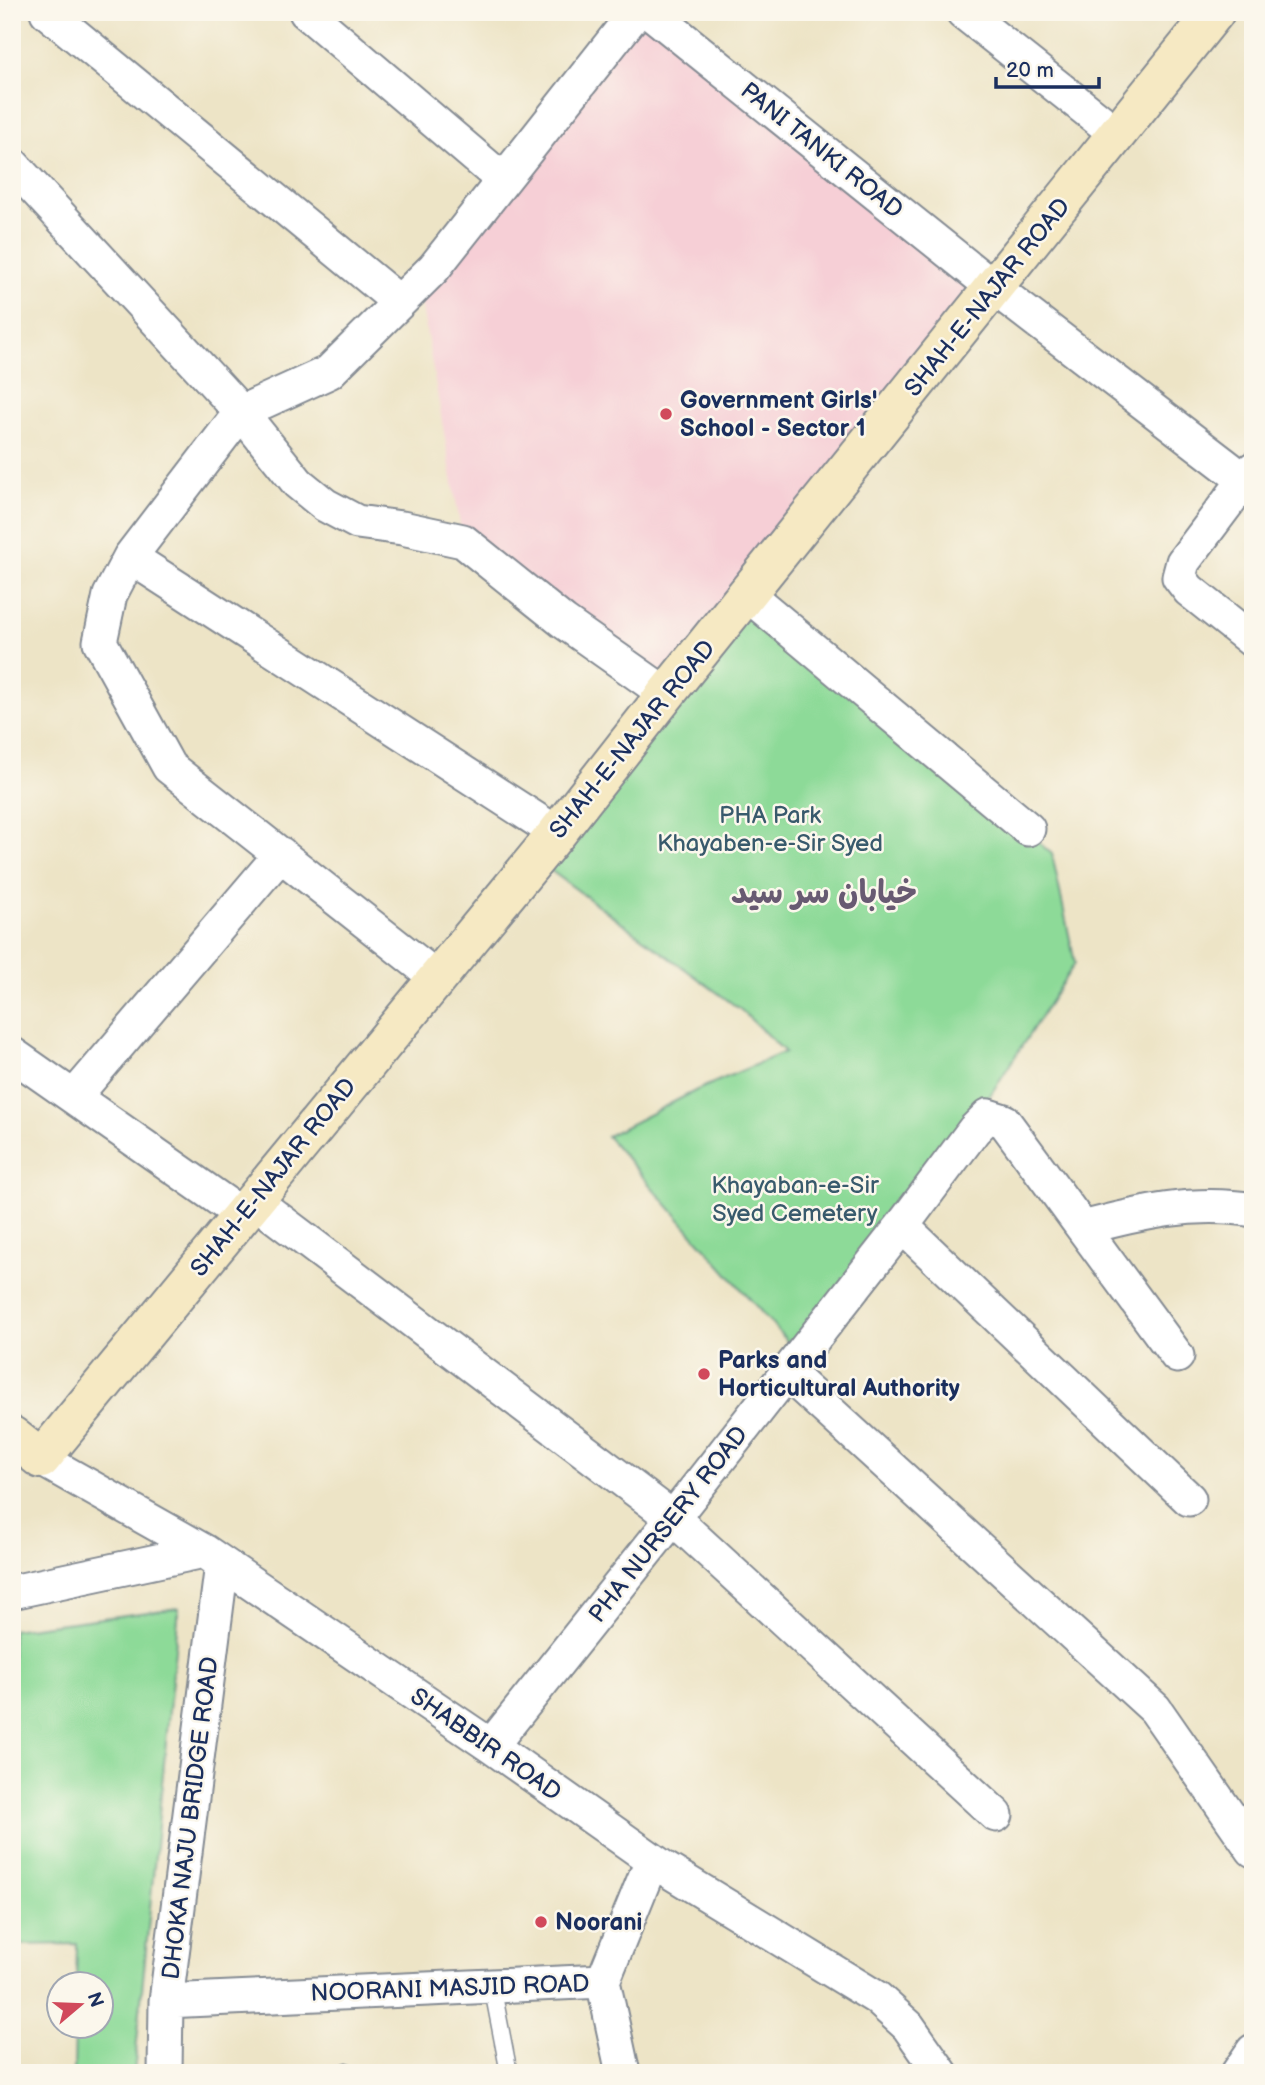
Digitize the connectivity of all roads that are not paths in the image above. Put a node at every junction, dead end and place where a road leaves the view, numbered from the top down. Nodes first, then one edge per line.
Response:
1 (47, 12) edge
2 (306, 12) edge
3 (636, 12) edge
4 (650, 12) edge
5 (963, 12) edge
6 (1215, 12) edge
7 (1117, 134) junction
8 (12, 164) edge
9 (503, 180) junction
10 (994, 288) junction
11 (399, 302) junction
12 (241, 412) junction
13 (1248, 474) edge
14 (130, 557) junction
15 (748, 595) junction
16 (1253, 641) edge
17 (666, 694) junction
18 (1028, 829) dead end
19 (556, 833) junction
20 (281, 854) junction
21 (437, 978) junction
22 (12, 1054) edge
23 (74, 1097) junction
24 (247, 1208) junction
25 (1253, 1210) edge
26 (902, 1226) junction
27 (1083, 1228) junction
28 (1177, 1356) dead end
29 (787, 1373) junction
30 (27, 1447) edge
31 (1189, 1499) dead end
32 (673, 1518) junction
33 (213, 1558) junction
34 (12, 1592) edge
35 (491, 1746) junction
36 (996, 1815) dead end
37 (1253, 1850) edge
38 (652, 1860) junction
39 (603, 1982) junction
40 (492, 1985) junction
41 (166, 2001) junction
42 (1253, 2052) edge
43 (165, 2073) edge
44 (509, 2073) edge
45 (623, 2073) edge
46 (941, 2073) edge
47 (1238, 2073) edge

1 - 11 street
2 - 9 street
3 - 9 street
4 - 10 street, PANI TANKI ROAD
5 - 7 street
6 - 7 street, SHAH-E-NAJAR ROAD
7 - 10 street, SHAH-E-NAJAR ROAD
8 - 12 street
9 - 11 street
10 - 13 street, PANI TANKI ROAD
10 - 15 street, SHAH-E-NAJAR ROAD
11 - 12 street
12 - 14 street
12 - 17 street
13 - 16 street
14 - 19 street
14 - 20 street
15 - 17 street, SHAH-E-NAJAR ROAD
15 - 18 street
17 - 19 street, SHAH-E-NAJAR ROAD
19 - 21 street, SHAH-E-NAJAR ROAD
20 - 21 street
20 - 23 street
21 - 24 street, SHAH-E-NAJAR ROAD
22 - 23 street
23 - 24 street
24 - 30 street, SHAH-E-NAJAR ROAD
24 - 32 street
25 - 27 street
26 - 27 street, PHA NURSERY ROAD
26 - 29 street, PHA NURSERY ROAD
26 - 31 street
27 - 28 street
29 - 32 street, PHA NURSERY ROAD
29 - 37 street
30 - 33 street, SHABBIR ROAD
32 - 35 street, PHA NURSERY ROAD
32 - 36 street
33 - 34 street
33 - 35 street, SHABBIR ROAD
33 - 41 street, DHOKA NAJU BRIDGE ROAD
35 - 38 street, SHABBIR ROAD
38 - 39 street, NOORANI MASJID ROAD
38 - 46 street, SHABBIR ROAD
39 - 40 street, NOORANI MASJID ROAD
39 - 45 street
40 - 41 street, NOORANI MASJID ROAD
40 - 44 lane
41 - 43 street, DHOKA NAJU BRIDGE ROAD
42 - 47 street

